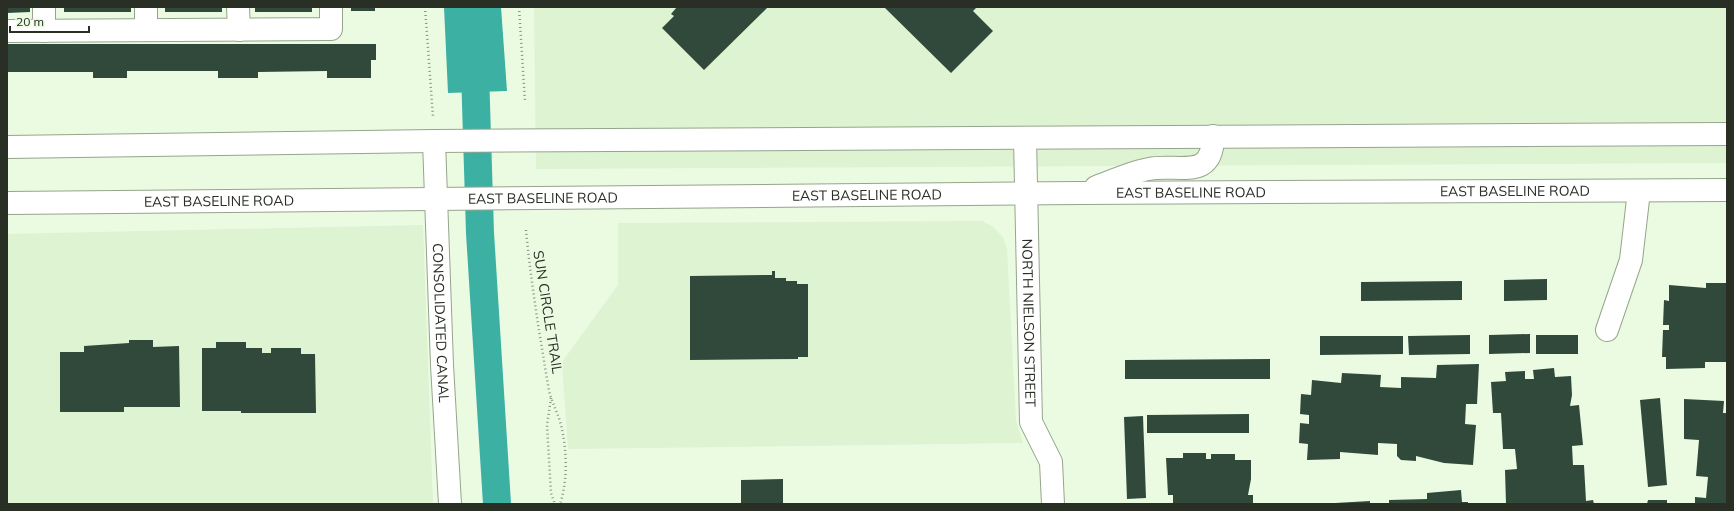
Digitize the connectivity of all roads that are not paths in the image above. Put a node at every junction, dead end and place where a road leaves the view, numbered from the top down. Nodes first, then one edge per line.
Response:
1 (44, 7) edge
2 (146, 7) edge
3 (238, 7) edge
4 (331, 7) edge
5 (146, 30) junction
6 (238, 30) junction
7 (7, 31) edge
8 (44, 31) junction
9 (1727, 134) edge
10 (1213, 136) junction
11 (1025, 138) junction
12 (434, 141) junction
13 (7, 147) edge
14 (1727, 190) edge
15 (1639, 191) junction
16 (1080, 193) junction
17 (1026, 194) junction
18 (436, 200) junction
19 (7, 203) edge
20 (1607, 330) dead end
21 (450, 504) edge
22 (1053, 504) edge

1 - 8 main road
2 - 5 main road
3 - 6 main road
4 - 6 main road
5 - 6 main road
5 - 8 main road
7 - 8 main road
9 - 10 main road
10 - 11 main road
10 - 16 main road
11 - 12 main road
11 - 17 main road, NORTH NIELSON STREET
12 - 13 main road
12 - 18 main road, CONSOLIDATED CANAL
14 - 15 main road, EAST BASELINE ROAD
15 - 16 main road, EAST BASELINE ROAD
15 - 20 main road
16 - 17 main road, EAST BASELINE ROAD
17 - 18 main road, EAST BASELINE ROAD
17 - 22 main road, NORTH NIELSON STREET
18 - 19 main road, EAST BASELINE ROAD
18 - 21 main road, CONSOLIDATED CANAL

